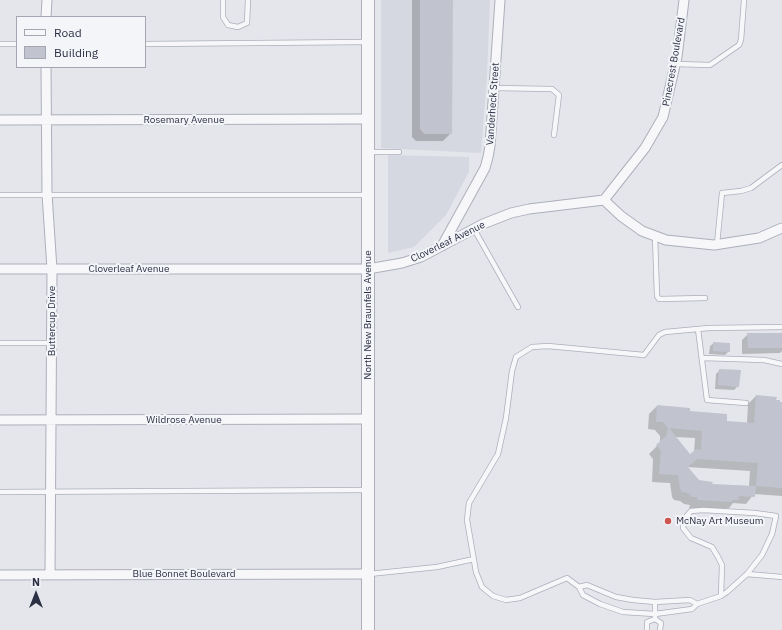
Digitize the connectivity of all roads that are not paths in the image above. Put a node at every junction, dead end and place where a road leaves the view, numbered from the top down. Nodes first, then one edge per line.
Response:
1 (47, 0) edge
2 (223, 0) edge
3 (248, 0) edge
4 (368, 0) edge
5 (500, 0) edge
6 (684, 0) edge
7 (744, 0) edge
8 (46, 16) edge
9 (368, 42) junction
10 (0, 44) edge
11 (16, 44) edge
12 (146, 44) edge
13 (675, 64) junction
14 (46, 68) edge
15 (494, 88) junction
16 (368, 119) junction
17 (0, 120) edge
18 (46, 120) junction
19 (554, 135) dead end
20 (368, 152) junction
21 (399, 152) dead end
22 (782, 165) edge
23 (47, 194) junction
24 (0, 195) edge
25 (368, 195) junction
26 (604, 200) junction
27 (782, 228) edge
28 (474, 229) junction
29 (655, 236) junction
30 (717, 244) junction
31 (442, 246) junction
32 (0, 269) edge
33 (52, 269) junction
34 (368, 269) junction
35 (705, 298) dead end
36 (518, 307) dead end
37 (782, 327) edge
38 (698, 329) junction
39 (0, 343) edge
40 (52, 343) junction
41 (703, 358) junction
42 (782, 364) edge
43 (746, 403) dead end
44 (368, 419) junction
45 (0, 420) edge
46 (52, 420) junction
47 (368, 490) junction
48 (0, 492) edge
49 (51, 493) junction
50 (474, 559) junction
51 (368, 574) junction
52 (747, 574) junction
53 (0, 575) edge
54 (50, 575) junction
55 (782, 577) edge
56 (579, 587) junction
57 (721, 596) junction
58 (655, 602) junction
59 (697, 604) junction
60 (655, 616) junction
61 (368, 630) edge
62 (647, 630) edge
63 (660, 630) edge

1 - 8 street
2 - 3 lane
4 - 9 street, North New Braunfels Avenue
5 - 15 street, Vanderheck Street
6 - 13 street, Pinecrest Boulevard
7 - 13 lane
9 - 12 lane
9 - 16 street, North New Braunfels Avenue
10 - 11 lane
13 - 26 street, Pinecrest Boulevard
14 - 18 street, Buttercup Drive
15 - 19 lane
15 - 31 street, Vanderheck Street
16 - 18 street, Rosemary Avenue
16 - 20 street, North New Braunfels Avenue
17 - 18 street, Rosemary Avenue
18 - 23 street, Buttercup Drive
20 - 21 lane
20 - 25 street, North New Braunfels Avenue
22 - 30 lane
23 - 24 lane
23 - 25 lane
23 - 33 street, Buttercup Drive
25 - 34 street, North New Braunfels Avenue
26 - 28 street, Cloverleaf Avenue
26 - 29 street
27 - 30 street
28 - 31 street, Cloverleaf Avenue
28 - 36 lane
29 - 30 street
29 - 35 lane
31 - 34 street, Cloverleaf Avenue
32 - 33 street, Cloverleaf Avenue
33 - 34 street, Cloverleaf Avenue
33 - 40 street, Buttercup Drive
34 - 44 street, North New Braunfels Avenue
37 - 38 lane
38 - 41 lane
38 - 50 lane
39 - 40 lane
40 - 46 street, Buttercup Drive
41 - 42 lane
41 - 43 lane
44 - 46 street, Wildrose Avenue
44 - 47 street, North New Braunfels Avenue
45 - 46 street, Wildrose Avenue
46 - 49 street, Buttercup Drive
47 - 49 lane
47 - 51 street, North New Braunfels Avenue
48 - 49 lane
49 - 54 street, Buttercup Drive
50 - 51 lane
50 - 56 lane
51 - 54 street, Blue Bonnet Boulevard
51 - 61 street, North New Braunfels Avenue
52 - 55 lane
52 - 57 lane
52 - 57 lane
53 - 54 street, Blue Bonnet Boulevard
56 - 58 lane
56 - 60 lane
57 - 59 lane
58 - 59 lane
58 - 60 lane
59 - 60 lane
60 - 62 lane
60 - 63 lane

